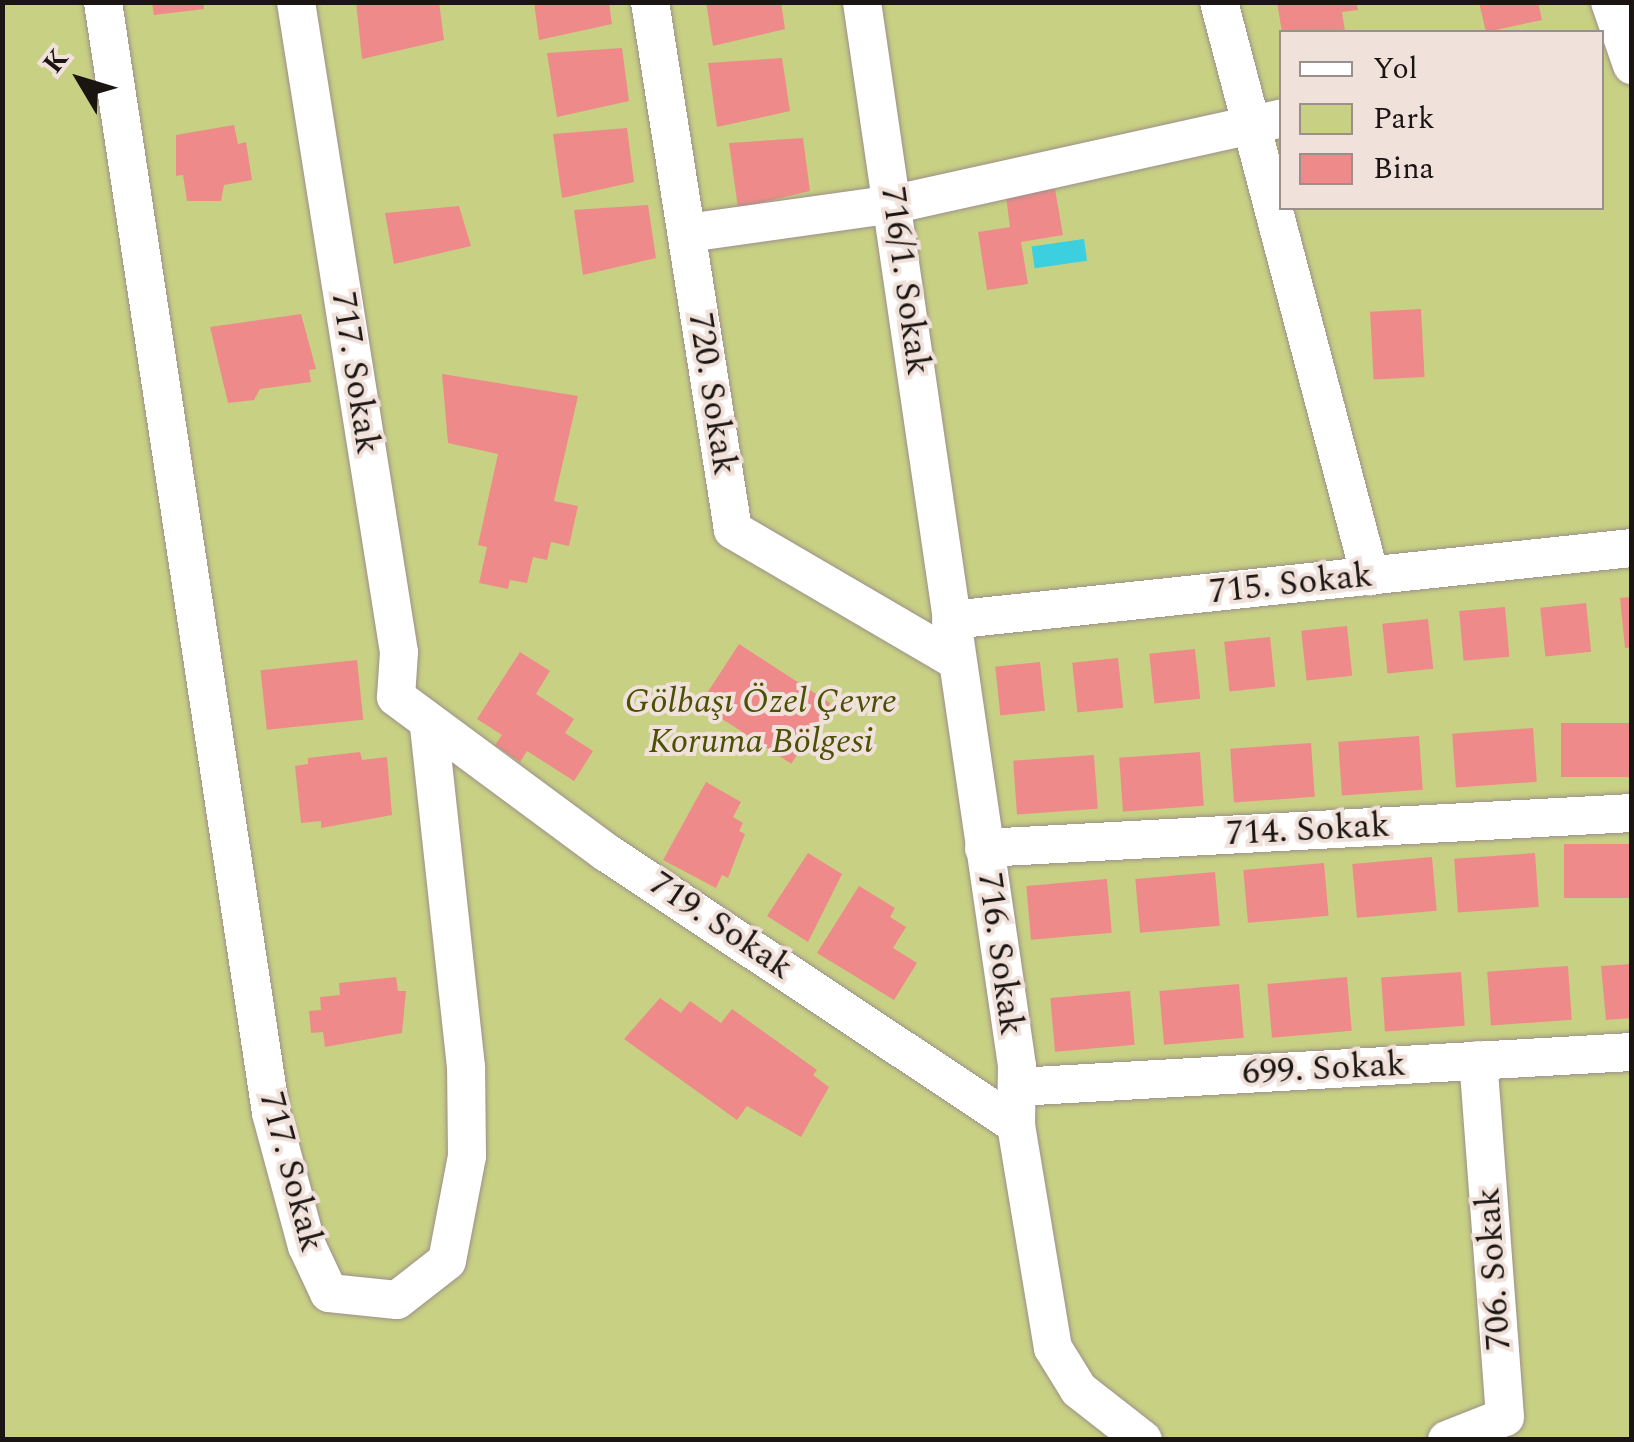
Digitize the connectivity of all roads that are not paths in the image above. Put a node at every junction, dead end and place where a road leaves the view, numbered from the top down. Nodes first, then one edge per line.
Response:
1 (103, 2) edge
2 (296, 2) edge
3 (650, 2) edge
4 (862, 2) edge
5 (1219, 2) edge
6 (1610, 2) edge
7 (1622, 48) edge
8 (1266, 121) edge
9 (1279, 178) edge
10 (895, 204) junction
11 (1286, 210) edge
12 (688, 233) junction
13 (1632, 548) edge
14 (942, 560) joint
15 (1370, 576) junction
16 (951, 620) junction
17 (957, 661) junction
18 (429, 724) junction
19 (1632, 813) edge
20 (984, 848) junction
21 (1632, 1052) edge
22 (1478, 1060) junction
23 (1016, 1087) junction
24 (1016, 1125) junction
25 (1143, 1440) edge
26 (1447, 1440) edge

1 - 18 street, 717. Sokak
2 - 18 street, 717. Sokak
3 - 12 street, 720. Sokak
4 - 10 street, 716/1. Sokak
5 - 8 street
6 - 7 street
8 - 9 street
8 - 10 street
10 - 12 street
10 - 14 street, 716/1. Sokak
11 - 15 street
12 - 17 street, 720. Sokak
13 - 15 street, 715. Sokak
14 - 16 street, 716. Sokak
15 - 16 street, 715. Sokak
16 - 17 street, 716. Sokak
17 - 20 street, 716. Sokak
18 - 24 street, 719. Sokak
19 - 20 street, 714. Sokak
20 - 23 street, 716. Sokak
21 - 22 street, 699. Sokak
22 - 23 street, 699. Sokak
22 - 26 street, 706. Sokak
23 - 24 street, 716. Sokak
24 - 25 street, 716. Sokak

